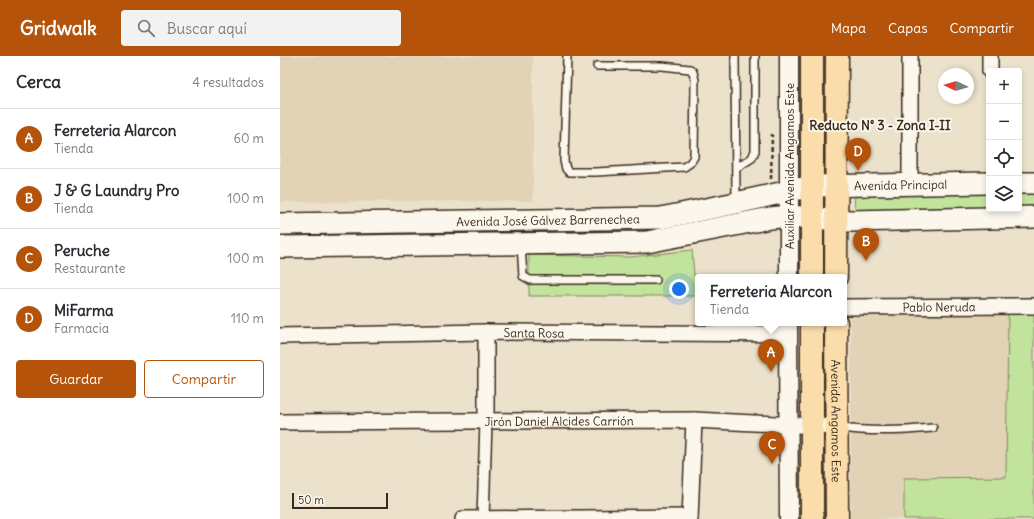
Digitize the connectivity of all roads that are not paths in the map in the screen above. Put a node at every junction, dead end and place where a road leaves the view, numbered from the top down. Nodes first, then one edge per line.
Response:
1 (567, 56) edge
2 (735, 56) edge
3 (755, 56) edge
4 (789, 56) edge
5 (812, 56) edge
6 (836, 56) edge
7 (910, 56) edge
8 (990, 56) edge
9 (597, 66) dead end
10 (990, 68) edge
11 (736, 168) junction
12 (986, 183) edge
13 (1022, 183) edge
14 (1034, 183) edge
15 (835, 185) junction
16 (910, 185) junction
17 (812, 186) junction
18 (789, 191) junction
19 (736, 203) junction
20 (789, 216) junction
21 (812, 217) junction
22 (1034, 217) edge
23 (607, 219) junction
24 (836, 220) junction
25 (280, 224) edge
26 (738, 224) junction
27 (608, 242) junction
28 (521, 243) junction
29 (280, 247) edge
30 (788, 274) edge
31 (812, 274) edge
32 (836, 274) edge
33 (656, 280) dead end
34 (1034, 306) edge
35 (847, 307) edge
36 (812, 326) edge
37 (836, 326) edge
38 (788, 329) edge
39 (486, 332) junction
40 (280, 336) edge
41 (694, 420) junction
42 (486, 421) junction
43 (280, 422) edge
44 (788, 425) junction
45 (812, 425) junction
46 (837, 427) junction
47 (933, 428) dead end
48 (690, 518) edge
49 (463, 519) edge
50 (483, 519) edge
51 (789, 519) edge
52 (812, 519) edge
53 (837, 519) edge

1 - 9 lane
2 - 11 lane
3 - 11 lane
4 - 18 street, Auxiliar Avenida Angamos Este
5 - 17 main road
6 - 15 main road
7 - 16 street
8 - 10 street
11 - 19 lane
12 - 16 main road, Avenida Principal
13 - 14 main road
15 - 16 main road, Avenida Principal
15 - 17 main road, Avenida Principal
15 - 24 main road
17 - 18 main road, Avenida José Gálvez Barrenechea
17 - 21 main road
18 - 19 main road, Avenida José Gálvez Barrenechea
18 - 20 street, Auxiliar Avenida Angamos Este
19 - 23 main road, Avenida José Gálvez Barrenechea
19 - 26 main road
20 - 21 main road, Avenida José Gálvez Barrenechea
20 - 26 main road, Avenida José Gálvez Barrenechea
20 - 30 street, Auxiliar Avenida Angamos Este
21 - 24 main road
21 - 31 main road
22 - 24 main road
23 - 25 main road, Avenida José Gálvez Barrenechea
23 - 27 main road
24 - 32 main road
26 - 27 main road, Avenida José Gálvez Barrenechea
27 - 28 main road, Avenida José Gálvez Barrenechea
28 - 29 main road, Avenida José Gálvez Barrenechea
28 - 33 lane
34 - 35 street, Pablo Neruda
36 - 45 main road
37 - 46 main road, Avenida Angamos Este
38 - 39 street, Santa Rosa
38 - 44 street
39 - 40 street, Santa Rosa
39 - 42 street
41 - 42 street, Jirón Daniel Alcides Carrión
41 - 44 street, Jirón Daniel Alcides Carrión
41 - 48 street
42 - 43 street, Jirón Daniel Alcides Carrión
42 - 50 street
44 - 45 street, Jirón Daniel Alcides Carrión
44 - 51 street
45 - 46 street, Jirón Daniel Alcides Carrión
45 - 52 main road
46 - 47 lane
46 - 53 main road, Avenida Angamos Este
48 - 50 street
49 - 50 street

